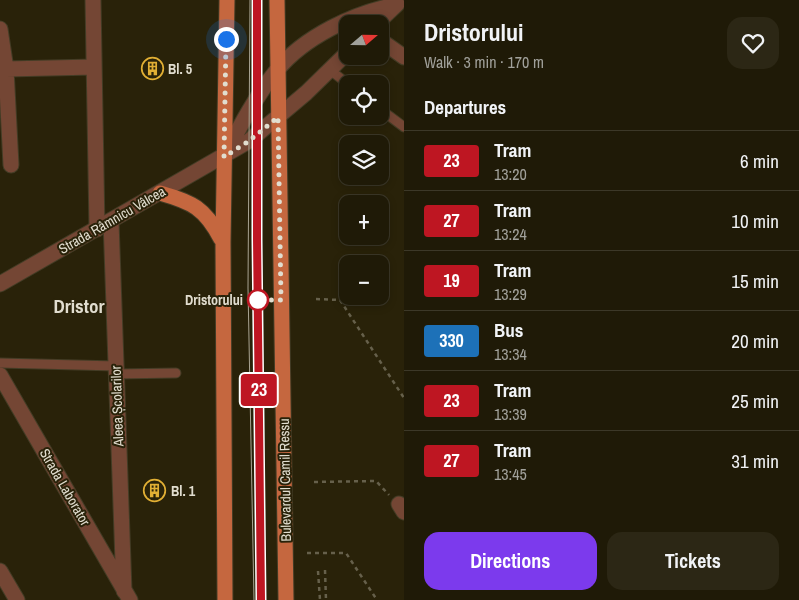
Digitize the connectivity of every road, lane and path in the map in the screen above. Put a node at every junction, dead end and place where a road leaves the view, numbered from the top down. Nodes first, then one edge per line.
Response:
1 (93, 0) edge
2 (227, 0) edge
3 (277, 0) edge
4 (399, 2) edge
5 (385, 15) edge
6 (0, 29) edge
7 (389, 46) edge
8 (404, 57) edge
9 (339, 61) edge
10 (94, 67) junction
11 (6, 69) junction
12 (277, 70) junction
13 (330, 70) junction
14 (339, 77) edge
15 (389, 115) edge
16 (278, 117) junction
17 (404, 127) edge
18 (224, 157) junction
19 (10, 165) dead end
20 (160, 193) junction
21 (111, 220) junction
22 (97, 229) junction
23 (223, 242) junction
24 (0, 284) edge
25 (316, 300) dead end
26 (0, 363) edge
27 (116, 370) junction
28 (176, 373) dead end
29 (0, 375) edge
30 (404, 398) edge
31 (376, 481) dead end
32 (314, 482) dead end
33 (307, 553) dead end
34 (325, 570) dead end
35 (318, 571) dead end
36 (3, 576) edge
37 (126, 597) edge
38 (17, 600) edge
39 (225, 600) edge
40 (286, 600) edge
41 (320, 600) edge
42 (326, 600) edge
43 (377, 600) edge

1 - 10 street
2 - 18 main road
3 - 12 main road, Bulevardul Camil Ressu
4 - 5 street
4 - 12 street
6 - 11 street
7 - 8 street
9 - 13 street, Strada Râmnicu Vâlcea
10 - 11 street
10 - 22 street
11 - 19 street
12 - 16 main road, Bulevardul Camil Ressu
12 - 18 street
13 - 14 lane
13 - 16 street, Strada Râmnicu Vâlcea
15 - 17 lane
16 - 18 street, Strada Râmnicu Vâlcea
16 - 40 main road, Bulevardul Camil Ressu
18 - 20 street, Strada Râmnicu Vâlcea
18 - 23 main road
20 - 21 street, Strada Râmnicu Vâlcea
20 - 23 main road
21 - 22 street, Strada Râmnicu Vâlcea
21 - 27 street, Aleea Școlarilor
22 - 24 street, Strada Râmnicu Vâlcea
23 - 39 main road
25 - 30 path
26 - 27 lane
27 - 28 lane
27 - 37 street, Aleea Școlarilor
29 - 37 street, Strada Laborator
31 - 32 path
33 - 43 path
34 - 42 path
35 - 41 path
36 - 38 street

